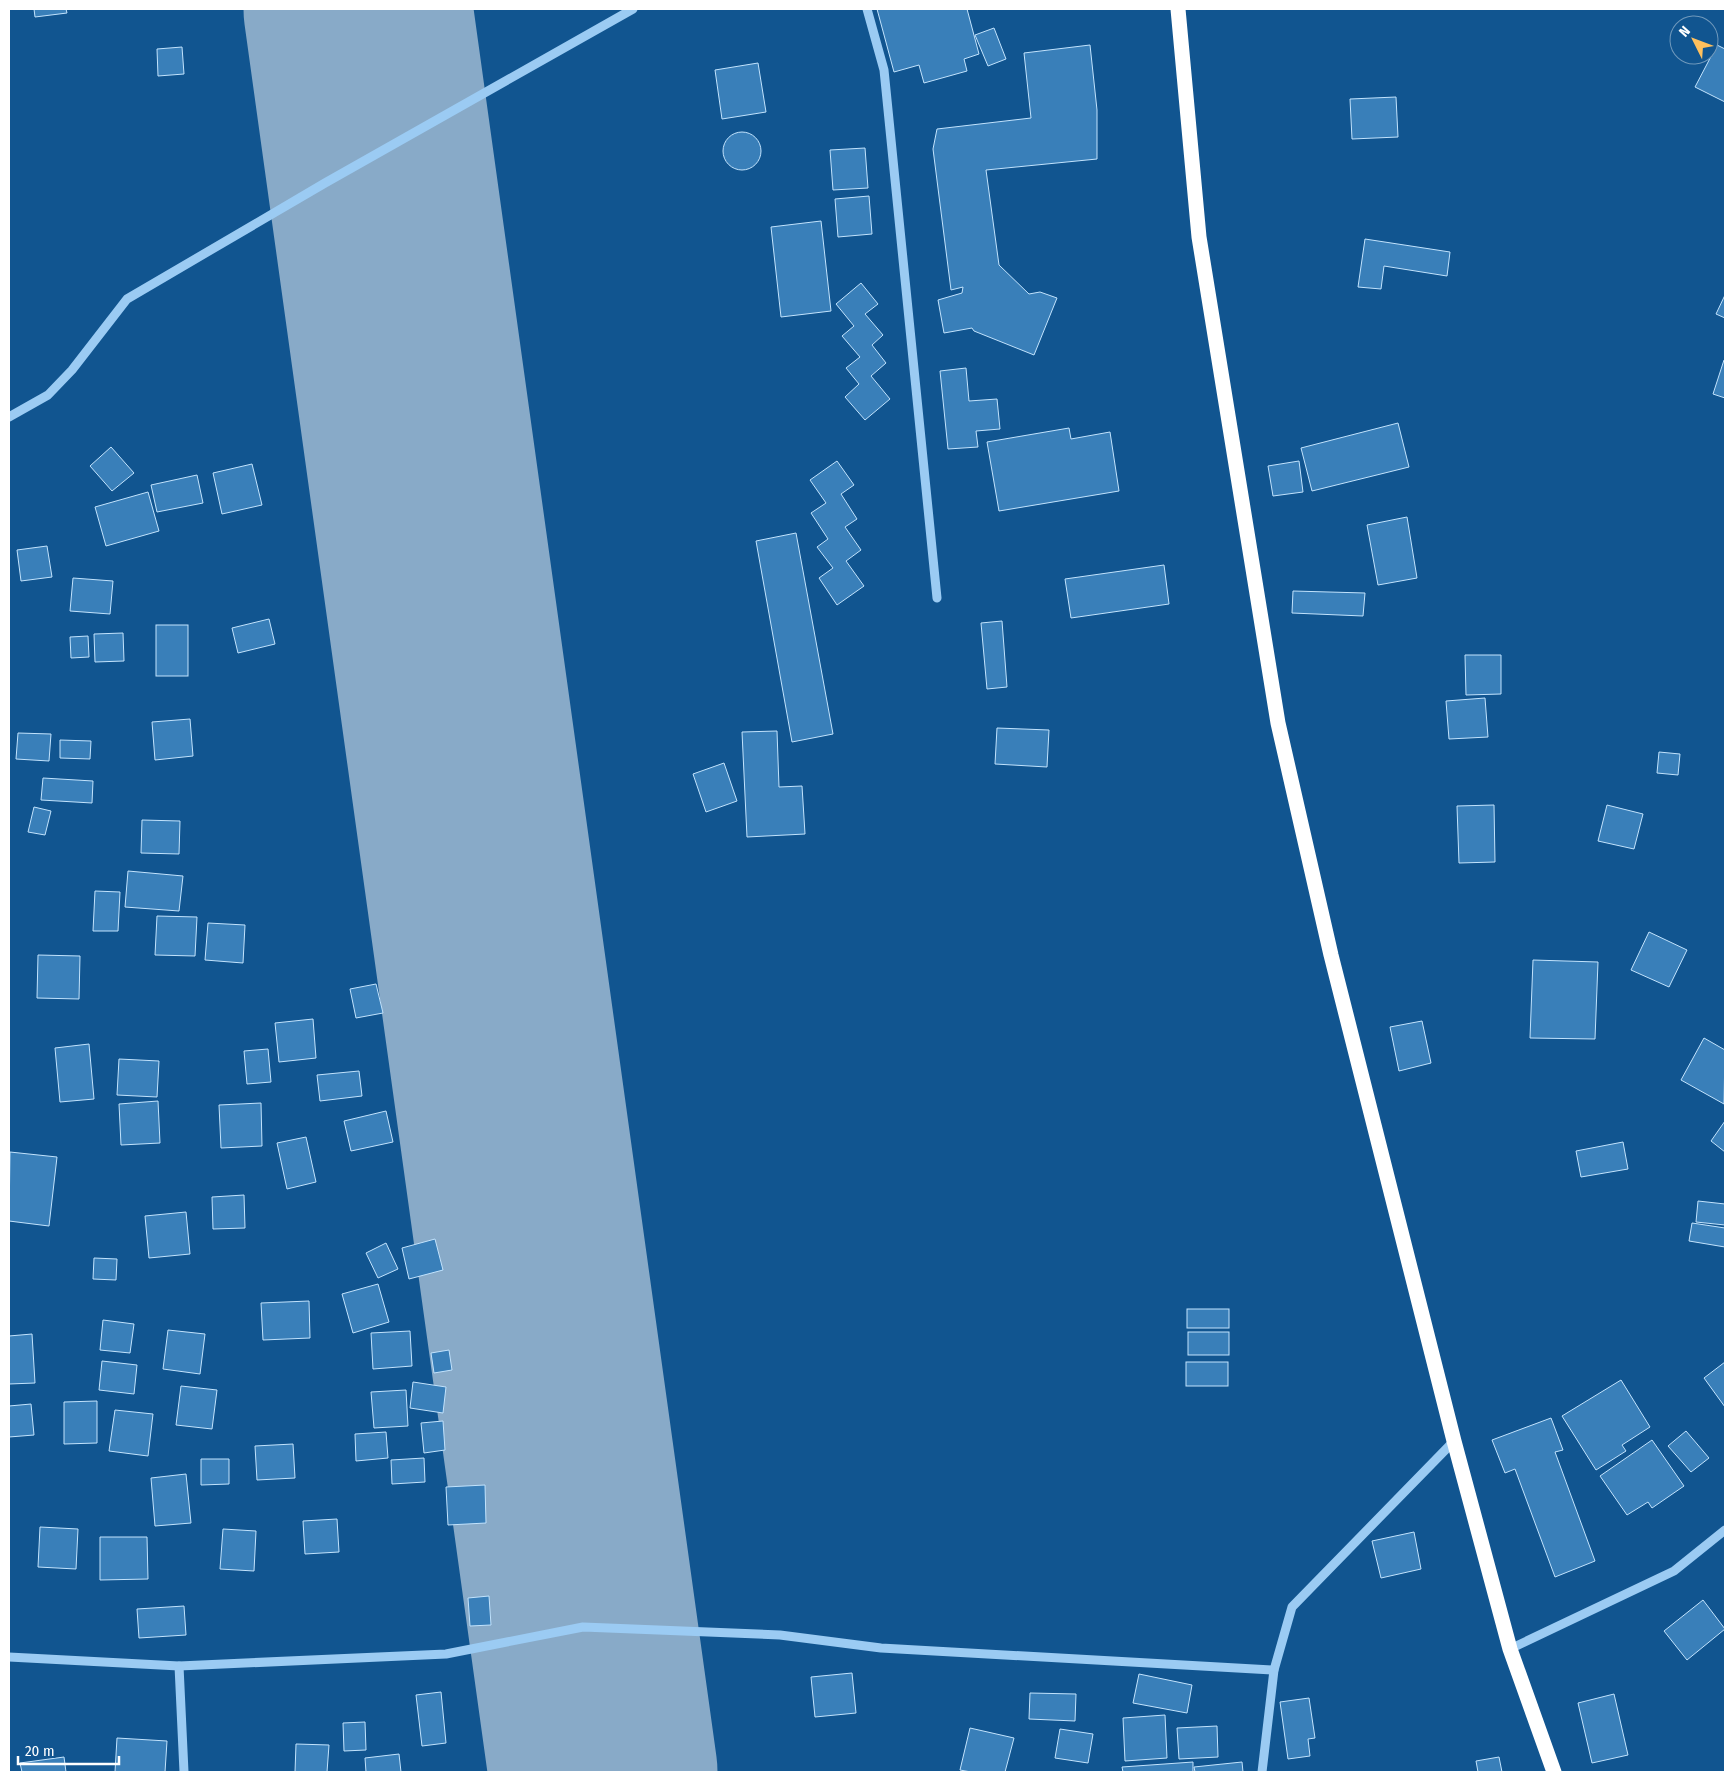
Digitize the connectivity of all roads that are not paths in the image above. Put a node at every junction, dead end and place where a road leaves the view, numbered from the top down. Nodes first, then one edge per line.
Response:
1 (633, 9) edge
2 (867, 9) edge
3 (1178, 9) edge
4 (9, 417) edge
5 (937, 598) dead end
6 (1454, 1441) junction
7 (1725, 1530) edge
8 (1510, 1649) junction
9 (9, 1657) edge
10 (179, 1666) junction
11 (1274, 1670) junction
12 (184, 1772) edge
13 (1262, 1772) edge
14 (1554, 1772) edge

1 - 4 street
2 - 5 street
3 - 6 highway
6 - 8 highway
6 - 11 street
7 - 8 street
8 - 14 highway
9 - 10 street
10 - 11 street
10 - 12 street
11 - 13 street

